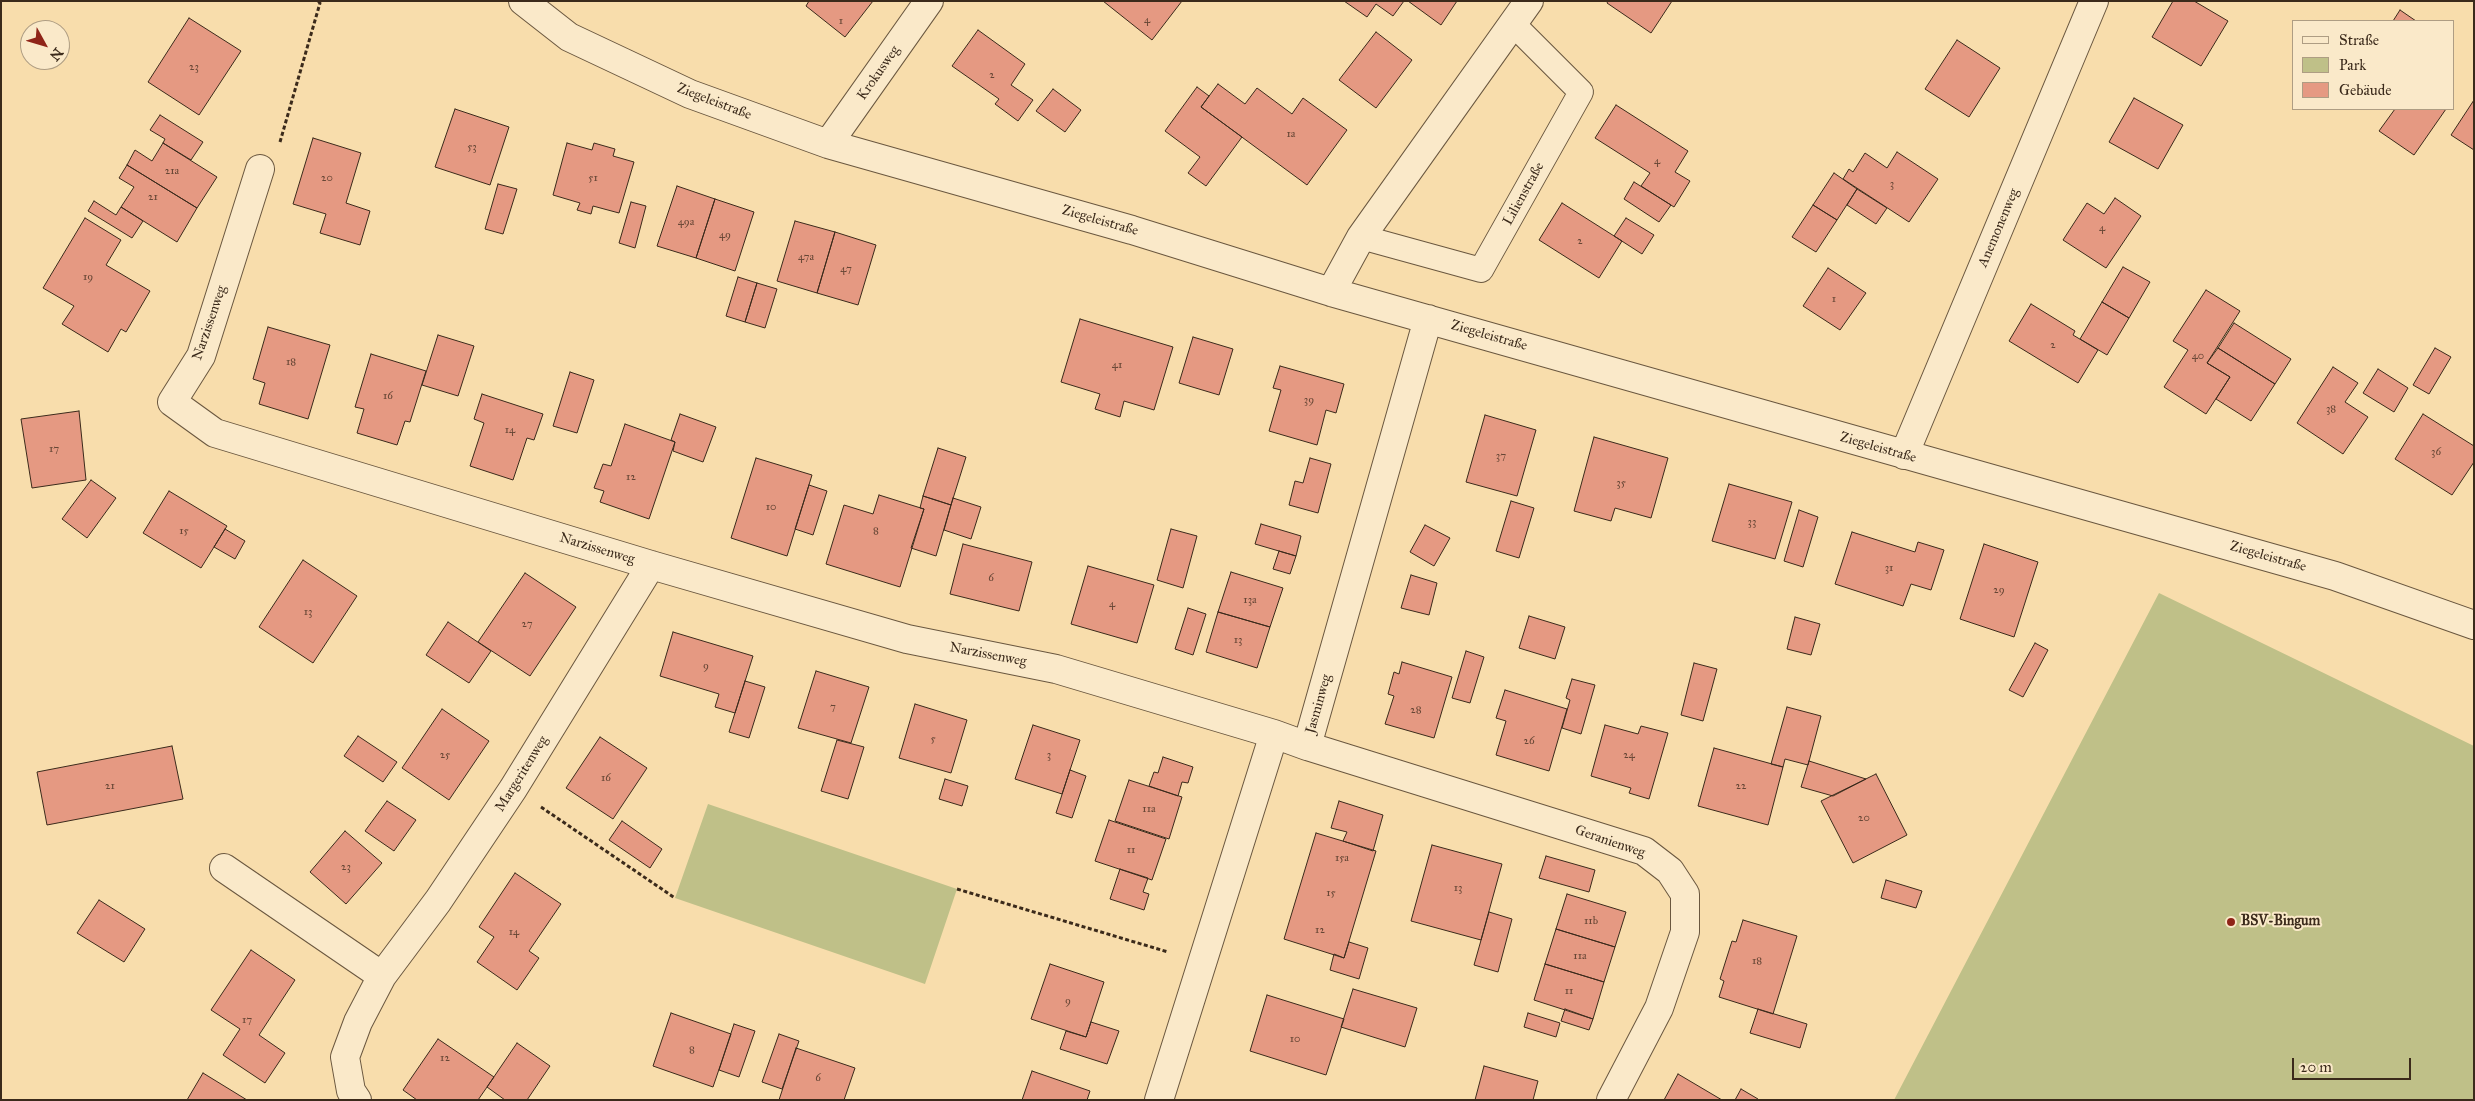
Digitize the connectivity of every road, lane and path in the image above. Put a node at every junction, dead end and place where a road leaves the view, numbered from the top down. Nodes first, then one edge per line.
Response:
1 (318, 1) edge
2 (524, 1) edge
3 (929, 1) edge
4 (1529, 1) edge
5 (2094, 1) edge
6 (1513, 24) junction
7 (828, 144) junction
8 (260, 169) joint
9 (1361, 237) junction
10 (1331, 292) junction
11 (1428, 319) junction
12 (1904, 455) junction
13 (651, 565) junction
14 (2474, 625) edge
15 (1274, 734) junction
16 (1307, 746) junction
17 (513, 789) junction
18 (224, 868) dead end
19 (958, 889) dead end
20 (675, 898) dead end
21 (1201, 965) junction
22 (382, 976) junction
23 (357, 1100) edge
24 (1159, 1100) edge
25 (1611, 1100) edge

1 - 8 path
2 - 7 street, Ziegeleistraße
3 - 7 street, Krokusweg
4 - 6 street
5 - 12 street, Anemonenweg
6 - 9 street
6 - 9 lane, Lilienstraße
7 - 10 street, Ziegeleistraße
8 - 13 street, Narzissenweg
9 - 10 street
10 - 11 street, Ziegeleistraße
11 - 12 street, Ziegeleistraße
11 - 16 street, Jasminweg
12 - 14 street, Ziegeleistraße
13 - 15 street, Narzissenweg
13 - 17 street, Margeritenweg
15 - 16 street, Jasminweg
15 - 21 street
16 - 25 street, Geranienweg
17 - 20 path
17 - 22 street, Margeritenweg
18 - 22 street
19 - 21 path
21 - 24 street
22 - 23 street, Margeritenweg

